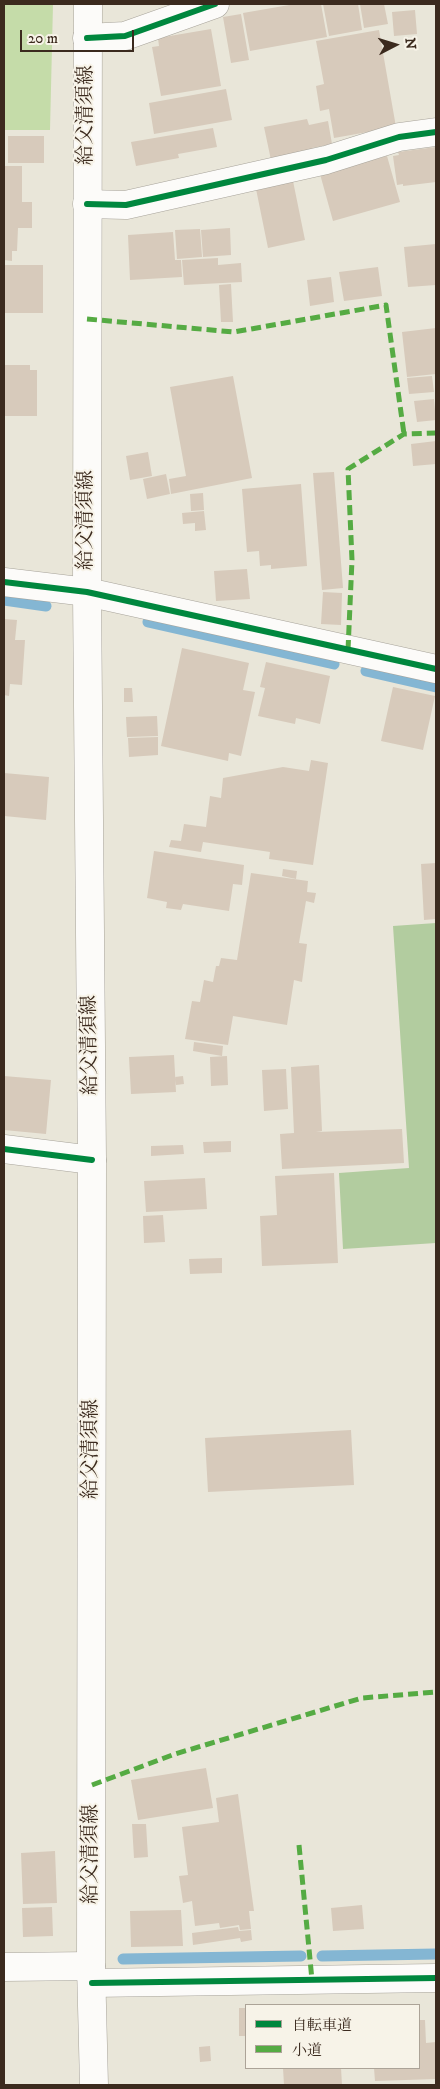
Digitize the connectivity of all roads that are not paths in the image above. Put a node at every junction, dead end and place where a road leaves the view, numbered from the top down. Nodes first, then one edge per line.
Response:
1 (88, 4) edge
2 (215, 4) edge
3 (87, 38) junction
4 (436, 132) edge
5 (87, 204) junction
6 (4, 582) edge
7 (87, 592) junction
8 (436, 669) edge
9 (4, 1149) edge
10 (92, 1160) junction
11 (4, 1967) edge
12 (91, 1974) junction
13 (436, 1978) edge
14 (94, 2085) edge

1 - 3 main road, 給父清須線
2 - 3 main road
3 - 5 main road, 給父清須線
4 - 5 main road
5 - 7 main road, 給父清須線
6 - 7 main road
7 - 8 main road
7 - 10 main road, 給父清須線
9 - 10 main road
10 - 12 main road, 給父清須線
11 - 12 main road
12 - 13 main road
12 - 14 main road, 給父清須線

